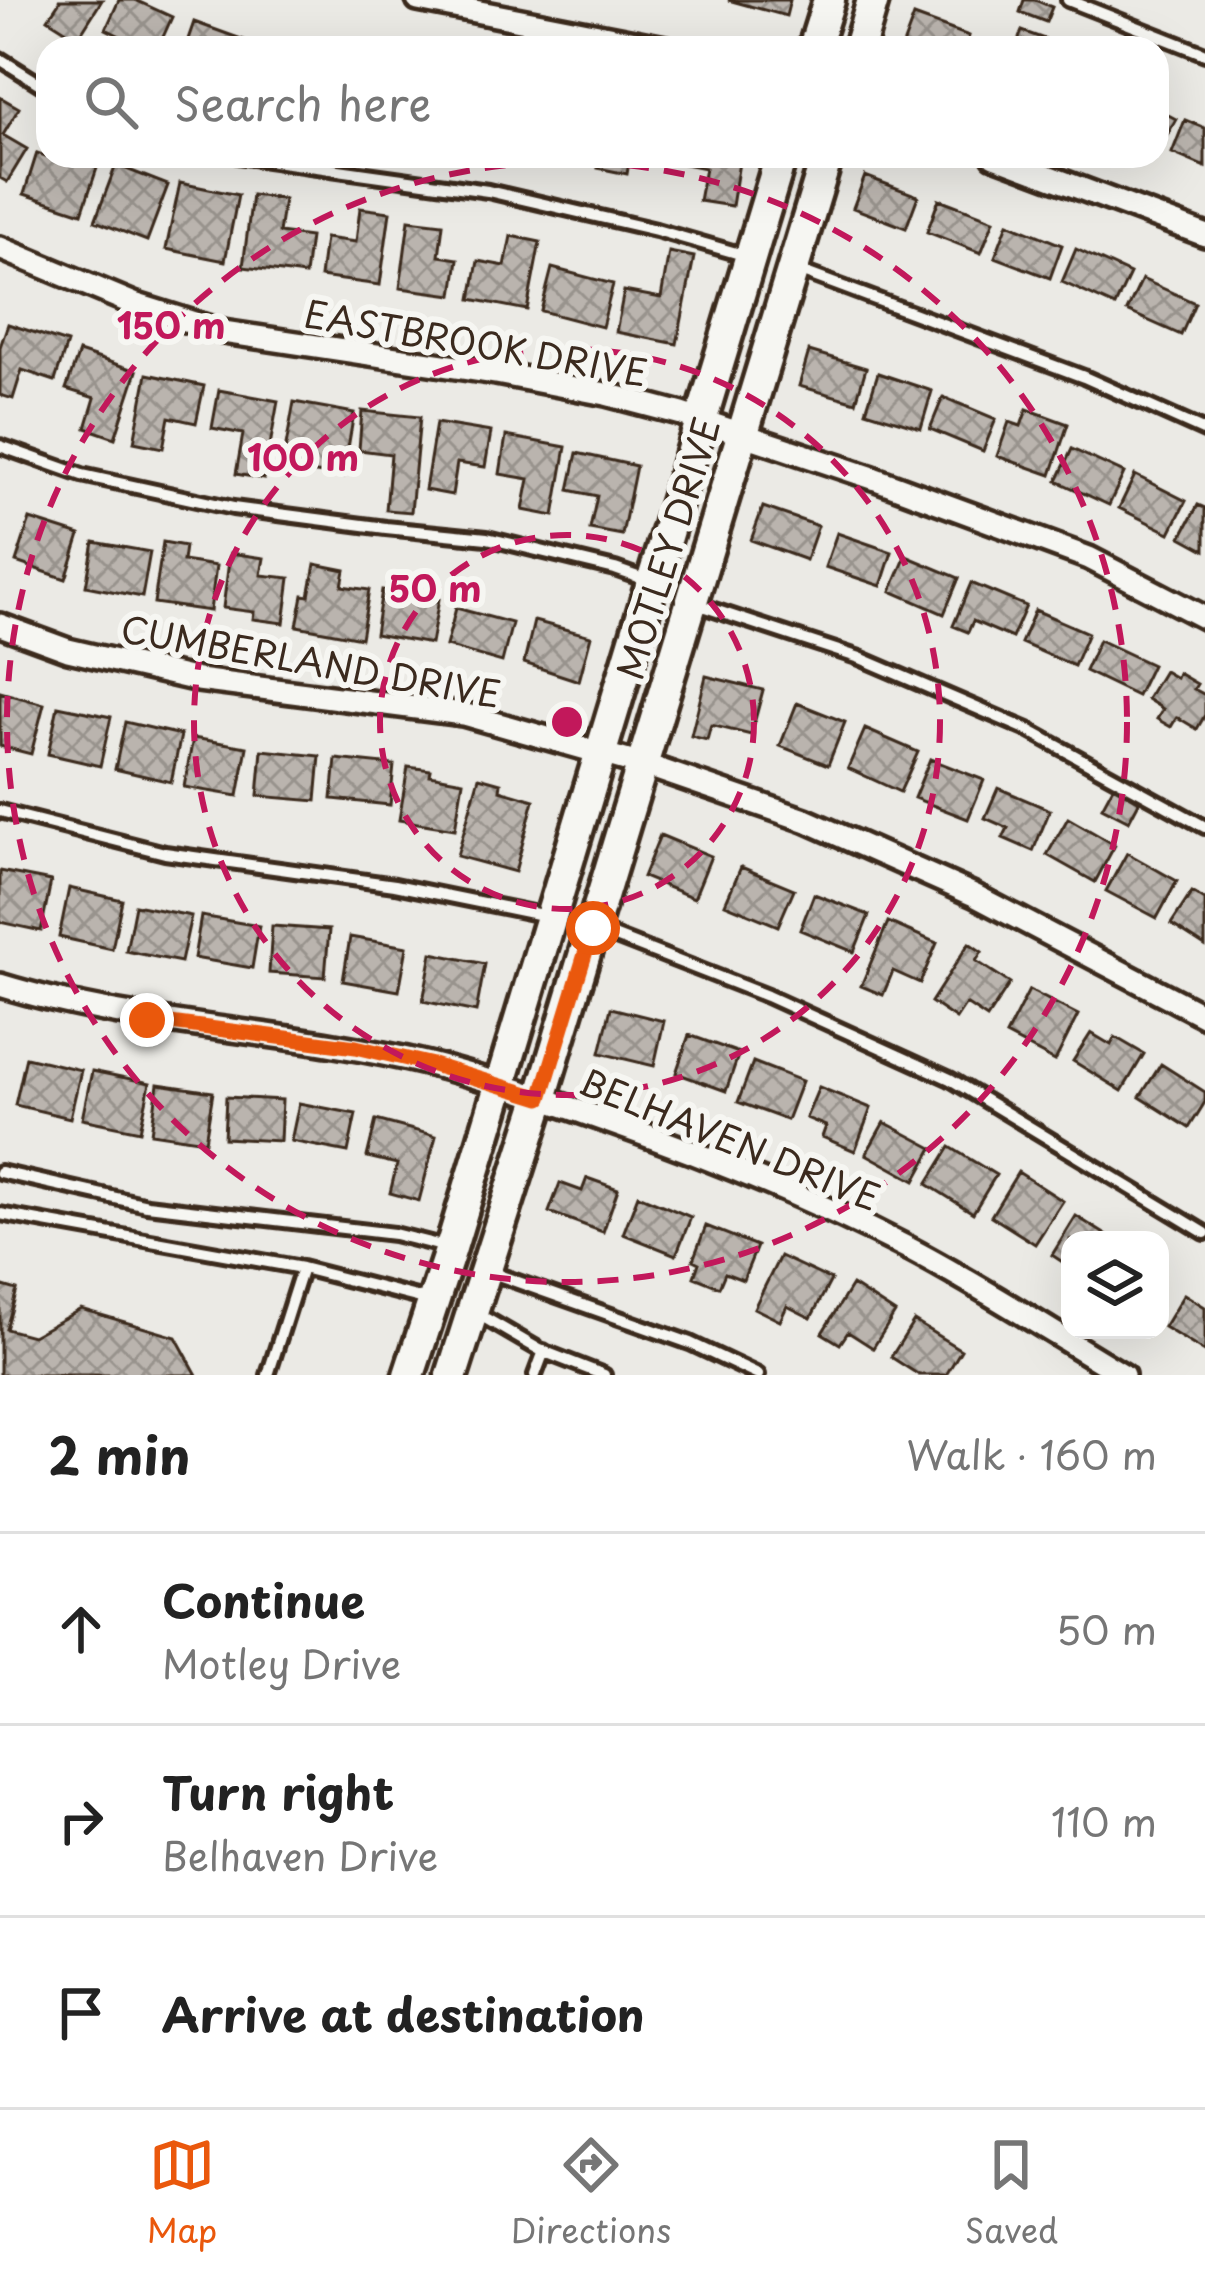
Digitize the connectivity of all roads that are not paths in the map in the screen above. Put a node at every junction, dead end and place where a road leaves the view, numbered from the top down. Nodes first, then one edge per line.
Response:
1 (418, 0) edge
2 (829, 0) edge
3 (873, 0) edge
4 (1068, 0) edge
5 (603, 36) edge
6 (818, 36) edge
7 (862, 36) edge
8 (1159, 36) edge
9 (1169, 40) edge
10 (1205, 54) edge
11 (0, 59) edge
12 (36, 82) edge
13 (324, 168) edge
14 (777, 168) edge
15 (823, 168) edge
16 (1026, 168) edge
17 (1205, 235) edge
18 (0, 248) edge
19 (750, 257) junction
20 (794, 269) junction
21 (700, 421) junction
22 (1205, 431) edge
23 (742, 436) junction
24 (0, 446) edge
25 (652, 582) junction
26 (691, 602) junction
27 (1205, 618) edge
28 (0, 625) edge
29 (600, 752) junction
30 (640, 765) junction
31 (0, 811) edge
32 (1205, 827) edge
33 (550, 917) junction
34 (593, 928) junction
35 (0, 985) edge
36 (1205, 1016) edge
37 (500, 1084) junction
38 (541, 1098) junction
39 (0, 1172) edge
40 (0, 1214) edge
41 (1205, 1233) edge
42 (451, 1248) junction
43 (302, 1268) junction
44 (485, 1271) junction
45 (433, 1301) junction
46 (473, 1310) junction
47 (544, 1351) junction
48 (268, 1375) edge
49 (410, 1375) edge
50 (452, 1375) edge
51 (535, 1375) edge
52 (604, 1375) edge
53 (758, 1375) edge
54 (1123, 1375) edge

1 - 5 street
2 - 6 main road
3 - 7 main road
4 - 8 lane
9 - 10 lane
11 - 12 lane
13 - 19 lane
14 - 19 main road, MOTLEY DRIVE
15 - 20 main road, MOTLEY DRIVE
16 - 17 street
18 - 21 street, EASTBROOK DRIVE
19 - 21 main road, MOTLEY DRIVE
20 - 22 lane
20 - 23 main road, MOTLEY DRIVE
21 - 23 street, EASTBROOK DRIVE
21 - 25 main road, MOTLEY DRIVE
23 - 26 main road, MOTLEY DRIVE
23 - 27 street, EASTBROOK DRIVE
24 - 25 lane
25 - 29 main road, MOTLEY DRIVE
26 - 30 main road, MOTLEY DRIVE
26 - 32 lane
28 - 29 street, CUMBERLAND DRIVE
29 - 30 street, CUMBERLAND DRIVE
29 - 33 main road, MOTLEY DRIVE
30 - 34 main road, MOTLEY DRIVE
30 - 36 street, CUMBERLAND DRIVE
31 - 33 lane
33 - 37 main road, MOTLEY DRIVE
34 - 38 main road, MOTLEY DRIVE
34 - 41 lane
35 - 37 street, BELHAVEN DRIVE
37 - 38 street, BELHAVEN DRIVE
37 - 42 main road, MOTLEY DRIVE
38 - 44 main road, MOTLEY DRIVE
38 - 54 street, BELHAVEN DRIVE
39 - 42 lane
40 - 43 lane
42 - 45 main road, MOTLEY DRIVE
43 - 45 lane
43 - 48 lane
44 - 46 main road, MOTLEY DRIVE
44 - 53 lane
45 - 46 main road
45 - 49 main road, MOTLEY DRIVE
46 - 47 lane
46 - 50 main road, MOTLEY DRIVE
47 - 51 lane
47 - 52 lane

